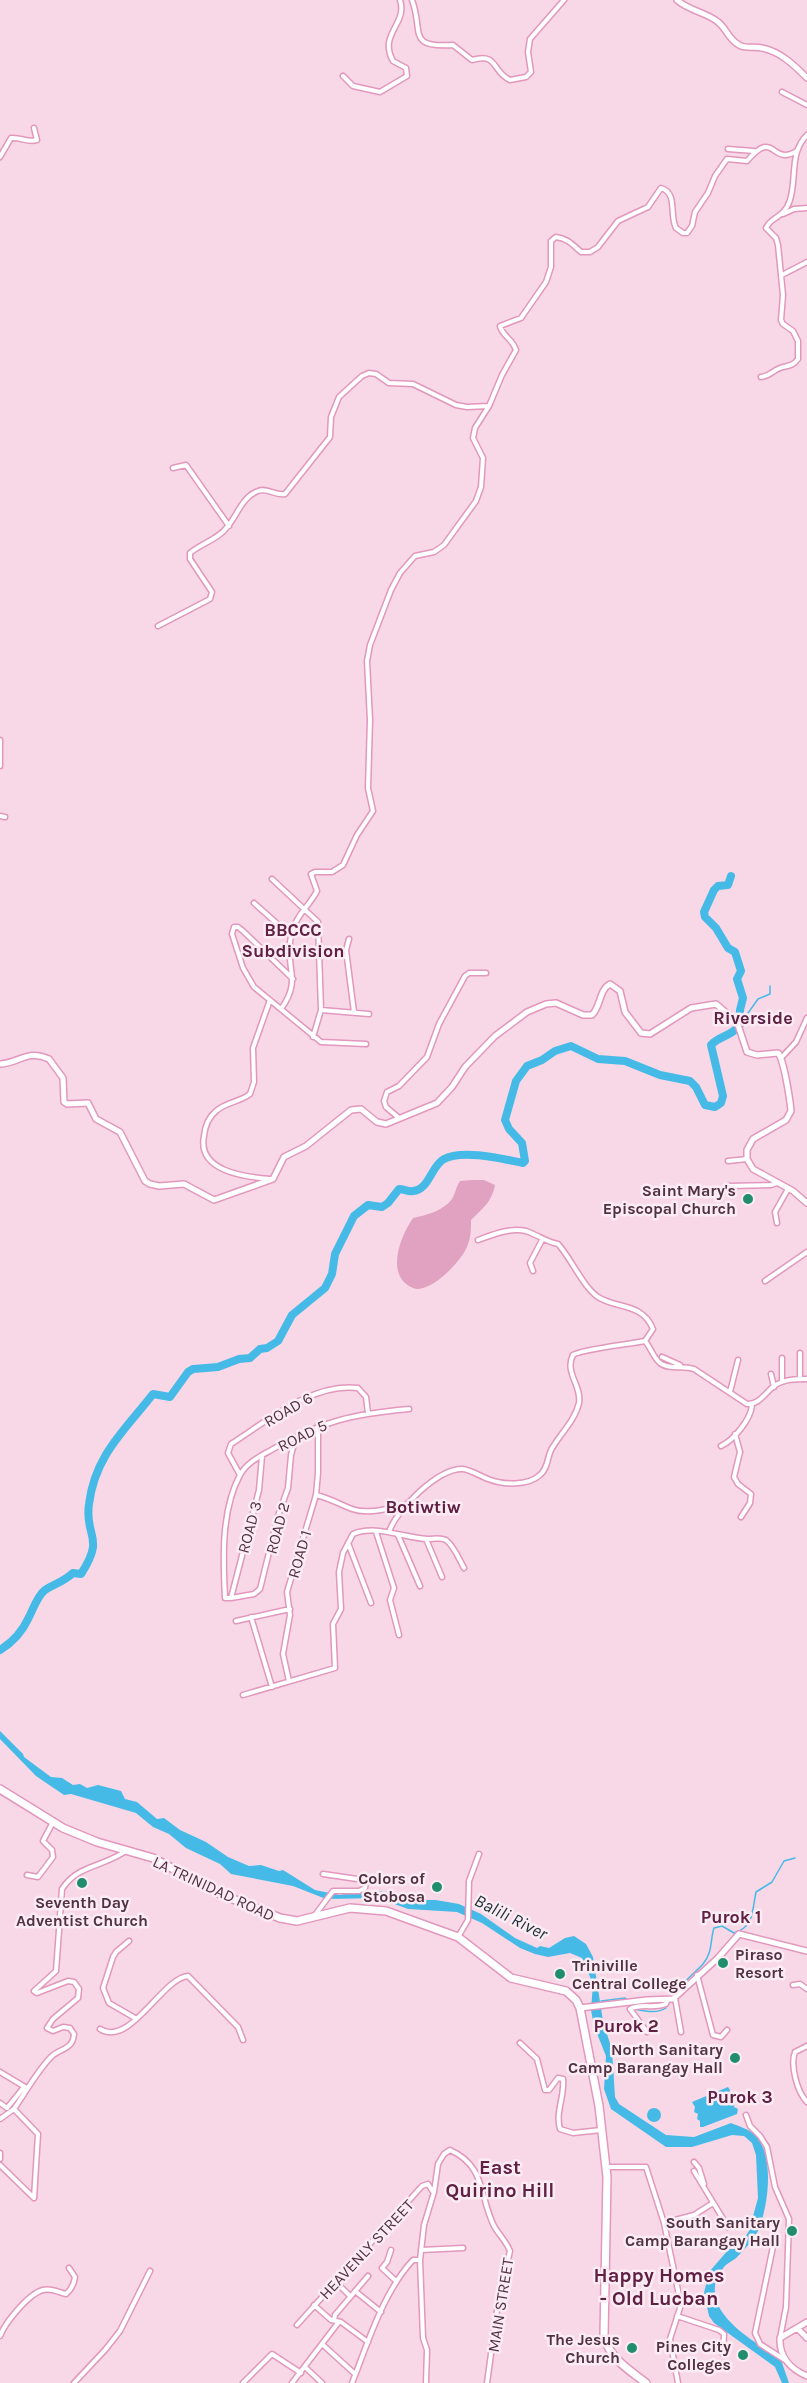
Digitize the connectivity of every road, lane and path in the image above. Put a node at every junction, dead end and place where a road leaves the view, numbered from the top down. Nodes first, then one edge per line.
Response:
1 (400, 0) edge
2 (412, 0) edge
3 (564, 0) edge
4 (677, 0) edge
5 (343, 76) dead end
6 (807, 78) edge
7 (782, 92) dead end
8 (807, 105) edge
9 (34, 128) dead end
10 (807, 135) edge
11 (728, 149) dead end
12 (755, 151) junction
13 (797, 151) junction
14 (0, 157) edge
15 (807, 208) edge
16 (783, 214) junction
17 (807, 262) edge
18 (781, 275) junction
19 (761, 377) dead end
20 (489, 406) junction
21 (173, 468) dead end
22 (229, 526) junction
23 (158, 626) dead end
24 (0, 740) edge
25 (0, 766) edge
26 (272, 879) dead end
27 (254, 903) dead end
28 (304, 907) junction
29 (291, 936) junction
30 (349, 939) dead end
31 (486, 973) dead end
32 (293, 979) junction
33 (270, 1000) junction
34 (281, 1009) junction
35 (321, 1011) junction
36 (354, 1012) junction
37 (369, 1014) dead end
38 (807, 1018) edge
39 (313, 1037) junction
40 (366, 1044) dead end
41 (782, 1057) junction
42 (0, 1064) edge
43 (399, 1118) junction
44 (747, 1159) junction
45 (728, 1161) dead end
46 (273, 1179) junction
47 (779, 1182) junction
48 (728, 1186) dead end
49 (788, 1188) junction
50 (807, 1203) edge
51 (777, 1223) dead end
52 (478, 1240) dead end
53 (542, 1240) junction
54 (807, 1252) edge
55 (533, 1271) dead end
56 (765, 1281) dead end
57 (645, 1341) junction
58 (800, 1353) dead end
59 (662, 1357) dead end
60 (782, 1358) dead end
61 (738, 1360) dead end
62 (681, 1366) junction
63 (771, 1374) dead end
64 (800, 1379) junction
65 (807, 1379) edge
66 (782, 1382) junction
67 (774, 1386) junction
68 (730, 1392) junction
69 (752, 1405) junction
70 (409, 1409) dead end
71 (368, 1413) junction
72 (318, 1425) junction
73 (735, 1434) junction
74 (297, 1436) junction
75 (721, 1446) dead end
76 (262, 1456) junction
77 (240, 1475) junction
78 (315, 1495) junction
79 (406, 1505) junction
80 (741, 1517) dead end
81 (376, 1532) junction
82 (389, 1532) junction
83 (398, 1534) junction
84 (426, 1539) junction
85 (347, 1543) junction
86 (464, 1568) dead end
87 (442, 1577) dead end
88 (420, 1586) dead end
89 (231, 1598) junction
90 (371, 1603) dead end
91 (290, 1609) junction
92 (251, 1617) junction
93 (236, 1621) dead end
94 (399, 1635) dead end
95 (289, 1681) junction
96 (272, 1687) junction
97 (243, 1695) dead end
98 (0, 1789) edge
99 (53, 1822) junction
100 (128, 1850) junction
101 (479, 1854) dead end
102 (324, 1874) dead end
103 (27, 1875) dead end
104 (315, 1916) junction
105 (458, 1937) junction
106 (129, 1941) dead end
107 (807, 1951) edge
108 (697, 1975) junction
109 (793, 1985) dead end
110 (807, 1989) edge
111 (675, 1998) junction
112 (667, 2001) junction
113 (580, 2008) junction
114 (135, 2018) junction
115 (100, 2029) dead end
116 (728, 2030) dead end
117 (647, 2032) dead end
118 (681, 2032) dead end
119 (243, 2040) dead end
120 (520, 2043) dead end
121 (807, 2046) edge
122 (0, 2072) edge
123 (30, 2086) junction
124 (24, 2087) junction
125 (807, 2102) edge
126 (0, 2103) edge
127 (14, 2109) junction
128 (746, 2115) dead end
129 (0, 2119) edge
130 (602, 2130) junction
131 (0, 2153) edge
132 (0, 2159) edge
133 (694, 2162) dead end
134 (0, 2165) edge
135 (606, 2167) junction
136 (694, 2171) dead end
137 (704, 2187) junction
138 (434, 2192) junction
139 (713, 2203) junction
140 (664, 2223) junction
141 (728, 2227) dead end
142 (774, 2242) dead end
143 (463, 2248) dead end
144 (391, 2250) dead end
145 (421, 2250) junction
146 (409, 2256) dead end
147 (412, 2260) junction
148 (420, 2260) junction
149 (69, 2268) dead end
150 (150, 2271) dead end
151 (368, 2276) dead end
152 (396, 2281) junction
153 (337, 2283) junction
154 (355, 2291) junction
155 (350, 2296) junction
156 (314, 2305) junction
157 (381, 2312) junction
158 (677, 2316) junction
159 (336, 2321) junction
160 (807, 2322) edge
161 (297, 2325) dead end
162 (796, 2328) junction
163 (0, 2336) edge
164 (780, 2338) junction
165 (807, 2338) edge
166 (368, 2342) junction
167 (322, 2344) junction
168 (723, 2354) dead end
169 (786, 2360) junction
170 (306, 2368) junction
171 (301, 2373) junction
172 (355, 2374) junction
173 (807, 2376) edge
174 (74, 2383) edge
175 (243, 2383) edge
176 (292, 2383) edge
177 (322, 2383) edge
178 (352, 2383) edge
179 (426, 2383) edge
180 (487, 2383) edge
181 (646, 2383) edge
182 (678, 2383) edge

1 - 5 street
2 - 3 street
4 - 6 main road
7 - 8 street
9 - 14 street
10 - 13 street
11 - 12 street
12 - 13 street
12 - 20 street
13 - 16 street
15 - 16 street
16 - 18 street
17 - 18 street
18 - 19 street
20 - 22 street
20 - 28 street
21 - 22 street
22 - 23 street
24 - 25 street
26 - 28 street
27 - 29 street
28 - 29 street
28 - 35 street
29 - 32 street
30 - 36 street
31 - 43 street
32 - 33 street
32 - 34 street
33 - 34 street
33 - 46 street
34 - 39 street
35 - 36 street
35 - 39 street
36 - 37 street
38 - 41 street
39 - 40 street
41 - 43 main road
41 - 44 main road
42 - 46 main road
43 - 46 main road
44 - 45 street
44 - 47 main road
47 - 48 street
47 - 49 main road
49 - 50 main road
49 - 51 street
52 - 53 street
53 - 55 street
53 - 57 street
54 - 56 street
57 - 62 street
57 - 79 street
58 - 64 street
59 - 62 street
60 - 66 street
61 - 68 street
62 - 68 street
63 - 67 street
64 - 65 street
64 - 66 street
66 - 67 street
67 - 69 street
68 - 69 street
69 - 73 street
70 - 71 street, ROAD 5
71 - 72 street, ROAD 5
71 - 77 street, ROAD 6
72 - 74 street, ROAD 5
72 - 78 street, ROAD 1
73 - 75 street
73 - 80 street
74 - 76 street, ROAD 5
74 - 89 street, ROAD 2
76 - 77 street, ROAD 5
76 - 89 street, ROAD 3
77 - 89 street
78 - 79 street
78 - 91 street, ROAD 1
79 - 82 street
81 - 82 street
81 - 85 street
81 - 94 street
82 - 83 street
83 - 84 street
83 - 88 street
84 - 86 street
84 - 87 street
85 - 90 street
85 - 95 street
91 - 92 street
91 - 95 street, ROAD 1
92 - 93 street
92 - 96 street
95 - 96 street
96 - 97 street
98 - 99 highway, LA TRINIDAD ROAD
99 - 100 highway, LA TRINIDAD ROAD
99 - 103 street
100 - 104 highway, LA TRINIDAD ROAD
100 - 123 street
101 - 105 street
102 - 104 street
104 - 105 highway, LA TRINIDAD ROAD
105 - 113 highway, LA TRINIDAD ROAD
106 - 114 street
107 - 108 main road
108 - 111 main road
108 - 116 street
109 - 110 street
111 - 112 main road
111 - 118 street
112 - 113 main road
112 - 117 street
113 - 130 highway
114 - 115 street
114 - 119 street
120 - 130 street
121 - 125 street
122 - 124 street
123 - 124 street
123 - 127 street
124 - 126 street
127 - 129 street
127 - 134 street
128 - 164 street
130 - 135 highway
131 - 132 street
133 - 137 street
135 - 140 street
135 - 181 highway
136 - 137 street
137 - 139 street
138 - 145 street
138 - 153 street, HEAVENLY STREET
138 - 180 street, MAIN STREET
139 - 140 street
139 - 141 street
140 - 158 street
142 - 169 street
143 - 145 street
144 - 152 street
145 - 148 street
146 - 147 street
147 - 148 street
147 - 152 street
148 - 179 street
149 - 163 street
150 - 174 street
151 - 154 street
152 - 157 street
153 - 155 street
153 - 156 street, HEAVENLY STREET
154 - 155 street
154 - 157 street
155 - 159 street
156 - 159 street
156 - 161 street, HEAVENLY STREET
157 - 166 street
158 - 168 street
158 - 182 street
159 - 166 street
159 - 167 street
160 - 162 main road
162 - 164 main road
162 - 165 main road
164 - 169 main road
166 - 172 street
167 - 170 street
167 - 172 street
169 - 173 main road
170 - 171 street
170 - 177 street
171 - 175 street
171 - 176 street
172 - 178 street

